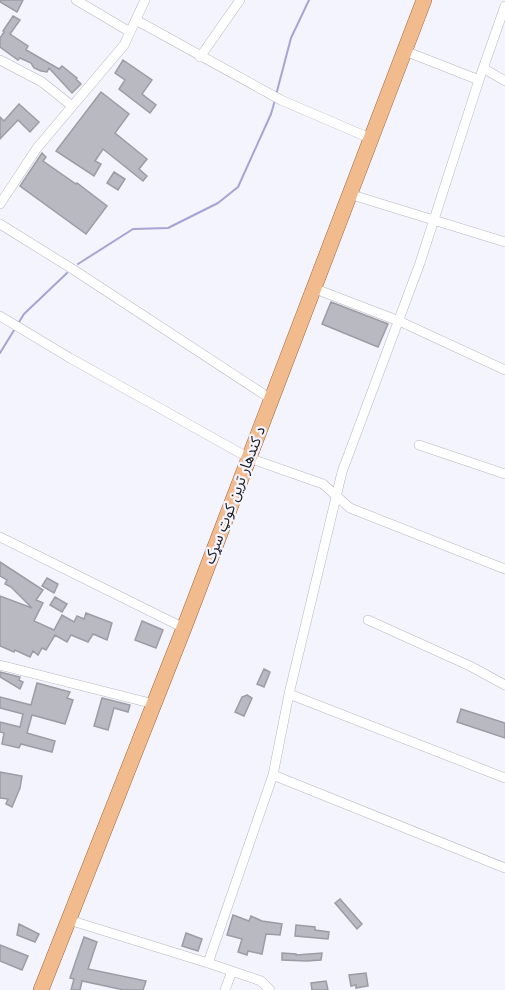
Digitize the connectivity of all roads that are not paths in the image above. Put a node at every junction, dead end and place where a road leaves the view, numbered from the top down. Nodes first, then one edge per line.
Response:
1 (76, 0) edge
2 (145, 0) edge
3 (240, 0) edge
4 (424, 0) edge
5 (505, 6) edge
6 (136, 20) junction
7 (130, 32) junction
8 (405, 51) junction
9 (200, 57) junction
10 (0, 60) edge
11 (483, 68) junction
12 (479, 80) junction
13 (505, 81) edge
14 (72, 106) junction
15 (372, 139) junction
16 (349, 194) junction
17 (0, 204) edge
18 (434, 220) junction
19 (0, 224) edge
20 (505, 242) edge
21 (313, 288) junction
22 (0, 316) edge
23 (399, 321) junction
24 (505, 370) edge
25 (271, 399) junction
26 (419, 445) dead end
27 (249, 458) junction
28 (505, 474) edge
29 (335, 494) junction
30 (0, 537) edge
31 (505, 569) edge
32 (368, 620) dead end
33 (184, 628) junction
34 (0, 665) edge
35 (505, 685) edge
36 (289, 694) junction
37 (154, 704) junction
38 (273, 775) junction
39 (505, 778) edge
40 (505, 868) edge
41 (69, 920) junction
42 (208, 963) junction
43 (232, 971) junction
44 (41, 990) edge
45 (225, 990) edge
46 (270, 990) edge

1 - 7 street
2 - 6 street
3 - 9 street
4 - 8 main road, د کندهار ترين کوټ سړک
5 - 11 street
6 - 7 street
6 - 9 street
7 - 14 street
8 - 12 street
8 - 15 main road, د کندهار ترين کوټ سړک
9 - 15 street
10 - 14 street
11 - 12 street
11 - 13 street
12 - 18 street
14 - 17 street
15 - 16 main road, د کندهار ترين کوټ سړک
16 - 18 street
16 - 21 main road, د کندهار ترين کوټ سړک
18 - 20 street
18 - 23 street
19 - 25 street
21 - 23 street
21 - 25 main road, د کندهار ترين کوټ سړک
22 - 27 street
23 - 24 street
23 - 29 street
25 - 27 main road, د کندهار ترين کوټ سړک
26 - 28 street
27 - 29 street
27 - 33 main road, د کندهار ترين کوټ سړک
29 - 31 street
29 - 36 street
30 - 33 street
32 - 35 street
33 - 37 main road, د کندهار ترين کوټ سړک
34 - 37 street
36 - 38 street
36 - 39 street
37 - 41 main road, د کندهار ترين کوټ سړک
38 - 40 street
38 - 42 street
41 - 42 street
41 - 44 main road, د کندهار ترين کوټ سړک
42 - 43 street
43 - 45 street
43 - 46 street

